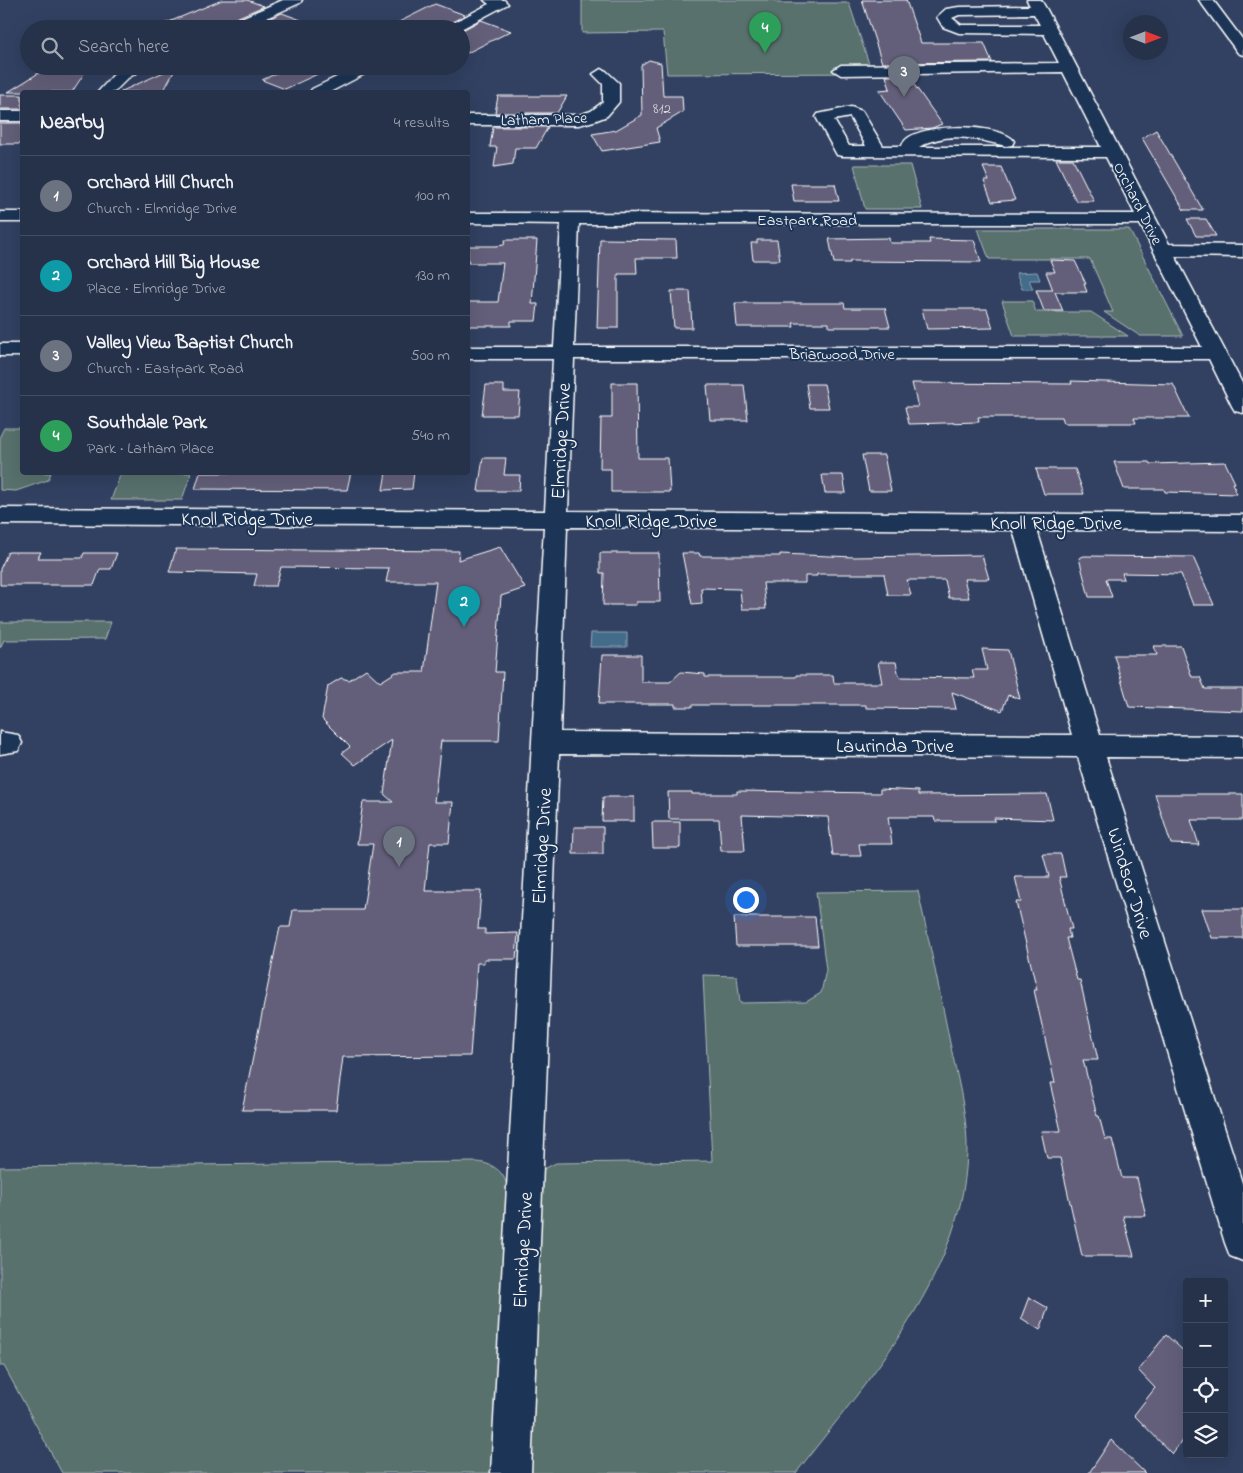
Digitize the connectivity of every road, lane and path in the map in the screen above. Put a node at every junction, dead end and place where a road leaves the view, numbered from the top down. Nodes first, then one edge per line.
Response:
1 (295, 0) edge
2 (490, 0) edge
3 (1206, 0) edge
4 (1037, 5) edge
5 (249, 20) edge
6 (468, 20) edge
7 (1050, 30) junction
8 (1243, 50) edge
9 (1069, 67) junction
10 (841, 70) dead end
11 (601, 74) dead end
12 (122, 75) edge
13 (355, 75) edge
14 (108, 90) edge
15 (327, 90) edge
16 (0, 116) edge
17 (20, 116) edge
18 (470, 120) edge
19 (878, 152) dead end
20 (1113, 152) junction
21 (0, 217) edge
22 (20, 217) edge
23 (470, 218) edge
24 (570, 218) junction
25 (1147, 219) junction
26 (1164, 250) junction
27 (1243, 251) edge
28 (0, 350) edge
29 (20, 350) edge
30 (470, 353) edge
31 (564, 353) junction
32 (1216, 353) junction
33 (1243, 406) edge
34 (0, 516) edge
35 (557, 520) junction
36 (1023, 522) junction
37 (1243, 524) edge
38 (546, 743) junction
39 (1089, 746) junction
40 (1243, 747) edge
41 (1243, 1243) edge
42 (511, 1473) edge

1 - 5 street
2 - 6 street
3 - 8 street
4 - 7 street, Orchard Drive
4 - 7 street
7 - 9 street, Orchard Drive
9 - 10 street
9 - 20 street, Orchard Drive
11 - 18 street, Latham Place
12 - 14 street
13 - 15 street
16 - 17 street
19 - 20 street
20 - 25 street, Orchard Drive
21 - 22 street
23 - 24 street, Eastpark Road
24 - 25 street, Eastpark Road
24 - 31 street, Elmridge Drive
25 - 26 street, Orchard Drive
26 - 27 street
26 - 32 street, Orchard Drive
28 - 29 street
30 - 31 street, Briarwood Drive
31 - 32 street, Briarwood Drive
31 - 35 street, Elmridge Drive
32 - 33 street, Orchard Drive
34 - 35 street, Knoll Ridge Drive
35 - 36 street, Knoll Ridge Drive
35 - 38 street, Elmridge Drive
36 - 37 street, Knoll Ridge Drive
36 - 39 street, Windsor Drive
38 - 39 street, Laurinda Drive
38 - 42 street, Elmridge Drive
39 - 40 street, Laurinda Drive
39 - 41 street, Windsor Drive

